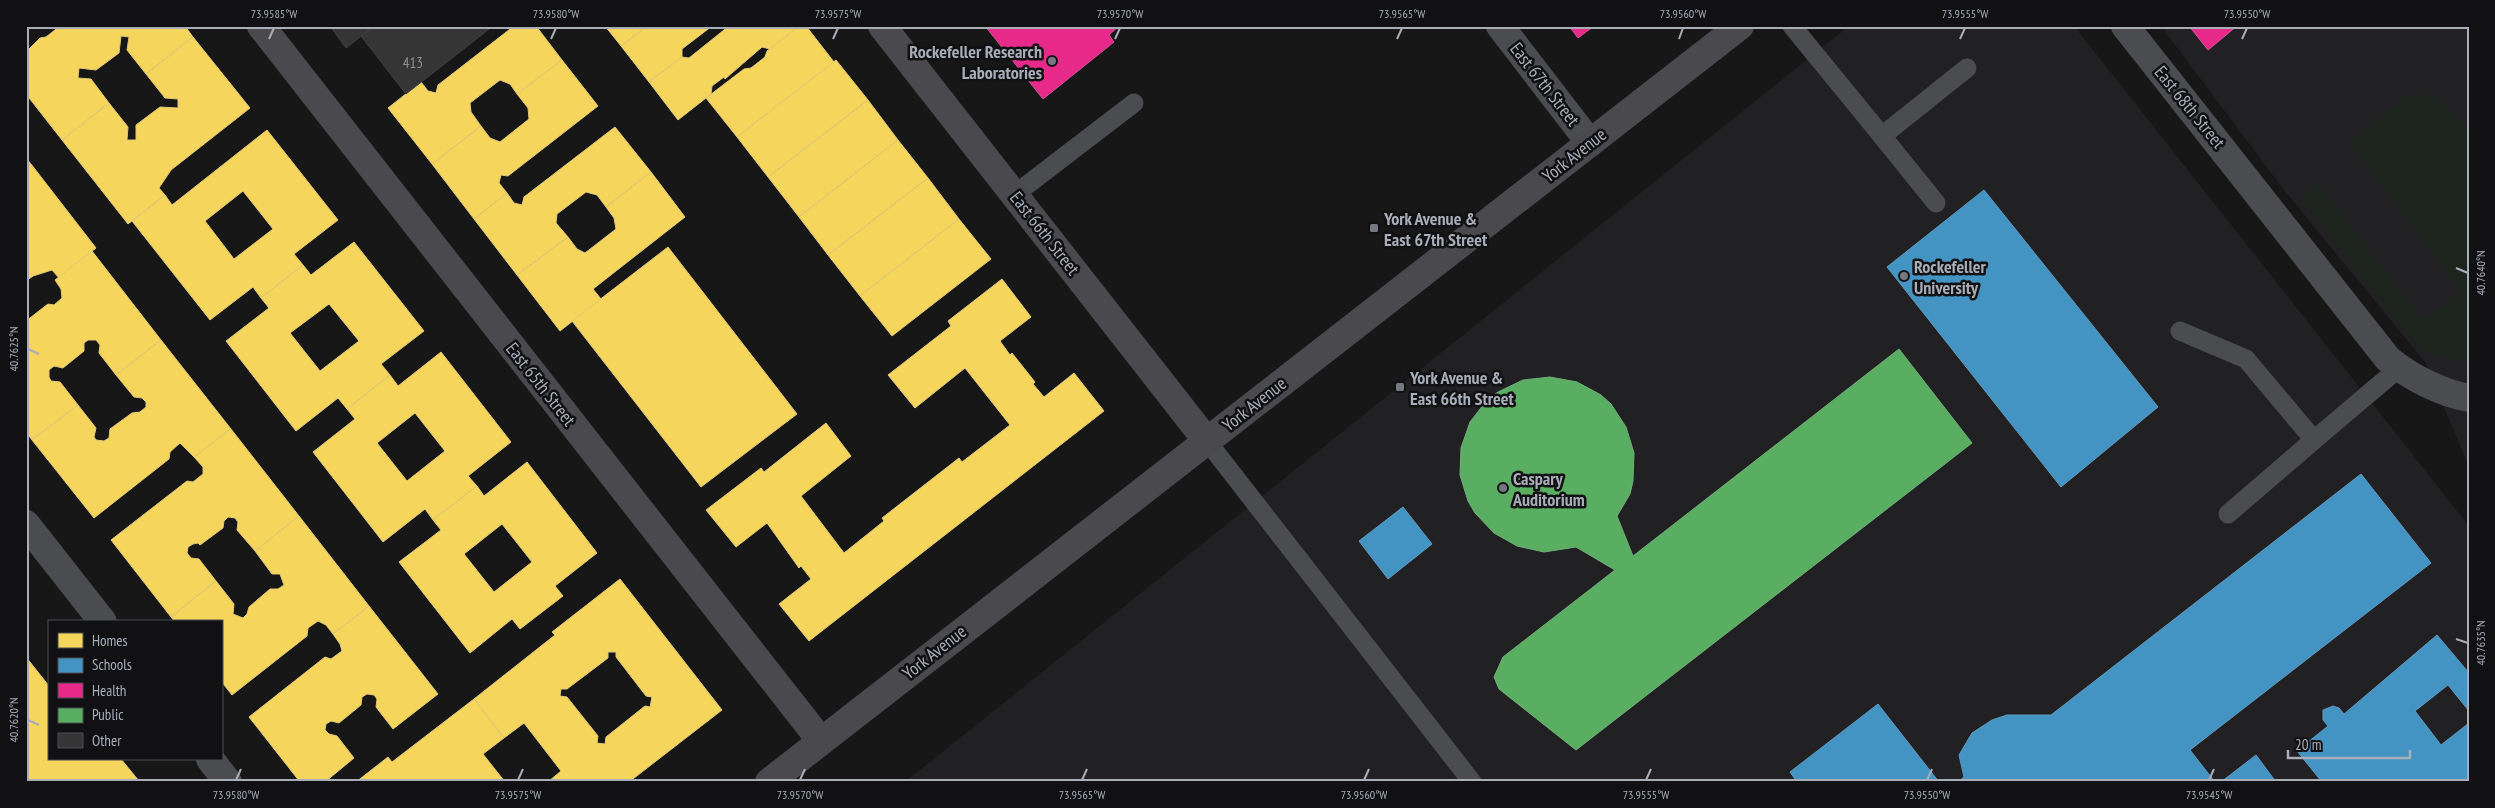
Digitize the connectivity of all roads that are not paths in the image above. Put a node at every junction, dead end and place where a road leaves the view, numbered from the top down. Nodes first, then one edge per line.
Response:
1 (261, 26) edge
2 (882, 26) edge
3 (1500, 26) edge
4 (1740, 26) edge
5 (1792, 26) edge
6 (2125, 26) edge
7 (1967, 68) dead end
8 (1134, 103) dead end
9 (1882, 136) junction
10 (1590, 143) junction
11 (1014, 195) junction
12 (1936, 203) dead end
13 (2180, 331) dead end
14 (2400, 368) junction
15 (2469, 398) edge
16 (1207, 440) junction
17 (2314, 440) junction
18 (2228, 514) dead end
19 (26, 524) edge
20 (101, 620) edge
21 (821, 741) junction
22 (211, 760) edge
23 (228, 782) edge
24 (769, 782) edge
25 (1472, 782) edge

1 - 21 street, East 65th Street
2 - 11 street, East 66th Street
3 - 10 street, East 67th Street
4 - 10 street, York Avenue
5 - 9 lane
6 - 14 street, East 68th Street
7 - 9 lane
8 - 11 lane
9 - 12 lane
10 - 16 street, York Avenue
11 - 16 street, East 66th Street
13 - 17 lane
14 - 15 street, East 68th Street
14 - 17 lane
16 - 21 street, York Avenue
16 - 25 lane
17 - 18 lane
19 - 20 street
21 - 24 street, York Avenue
22 - 23 street

